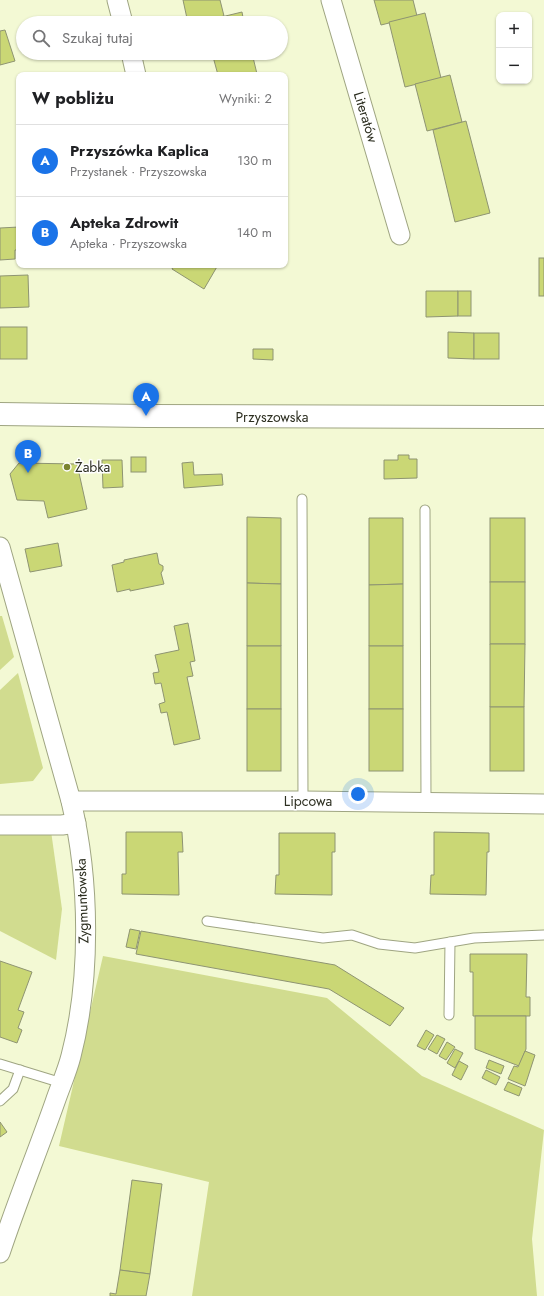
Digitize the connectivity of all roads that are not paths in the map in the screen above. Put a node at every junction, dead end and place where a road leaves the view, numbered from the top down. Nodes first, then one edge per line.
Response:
1 (117, 0) edge
2 (331, 0) edge
3 (121, 16) edge
4 (133, 60) edge
5 (135, 72) edge
6 (400, 235) dead end
7 (0, 414) edge
8 (544, 417) edge
9 (302, 500) dead end
10 (425, 510) dead end
11 (0, 547) edge
12 (8, 604) edge
13 (303, 801) junction
14 (71, 802) junction
15 (426, 803) junction
16 (544, 804) edge
17 (76, 824) junction
18 (0, 825) edge
19 (207, 921) dead end
20 (544, 935) edge
21 (450, 942) junction
22 (450, 1015) dead end
23 (0, 1064) edge
24 (20, 1070) junction
25 (62, 1083) junction
26 (0, 1101) edge
27 (0, 1253) edge

1 - 3 street
2 - 6 street, Literatów
4 - 5 street
7 - 8 street, Przyszowska
9 - 13 lane
10 - 15 lane
11 - 12 street, Zygmuntowska
12 - 14 street, Zygmuntowska
13 - 14 street, Lipcowa
13 - 15 street, Lipcowa
14 - 17 street, Zygmuntowska
15 - 16 street, Lipcowa
17 - 18 street
17 - 25 street, Zygmuntowska
19 - 21 lane
20 - 21 lane
21 - 22 lane
23 - 24 lane
24 - 25 lane
24 - 26 lane
25 - 27 street, Zygmuntowska

